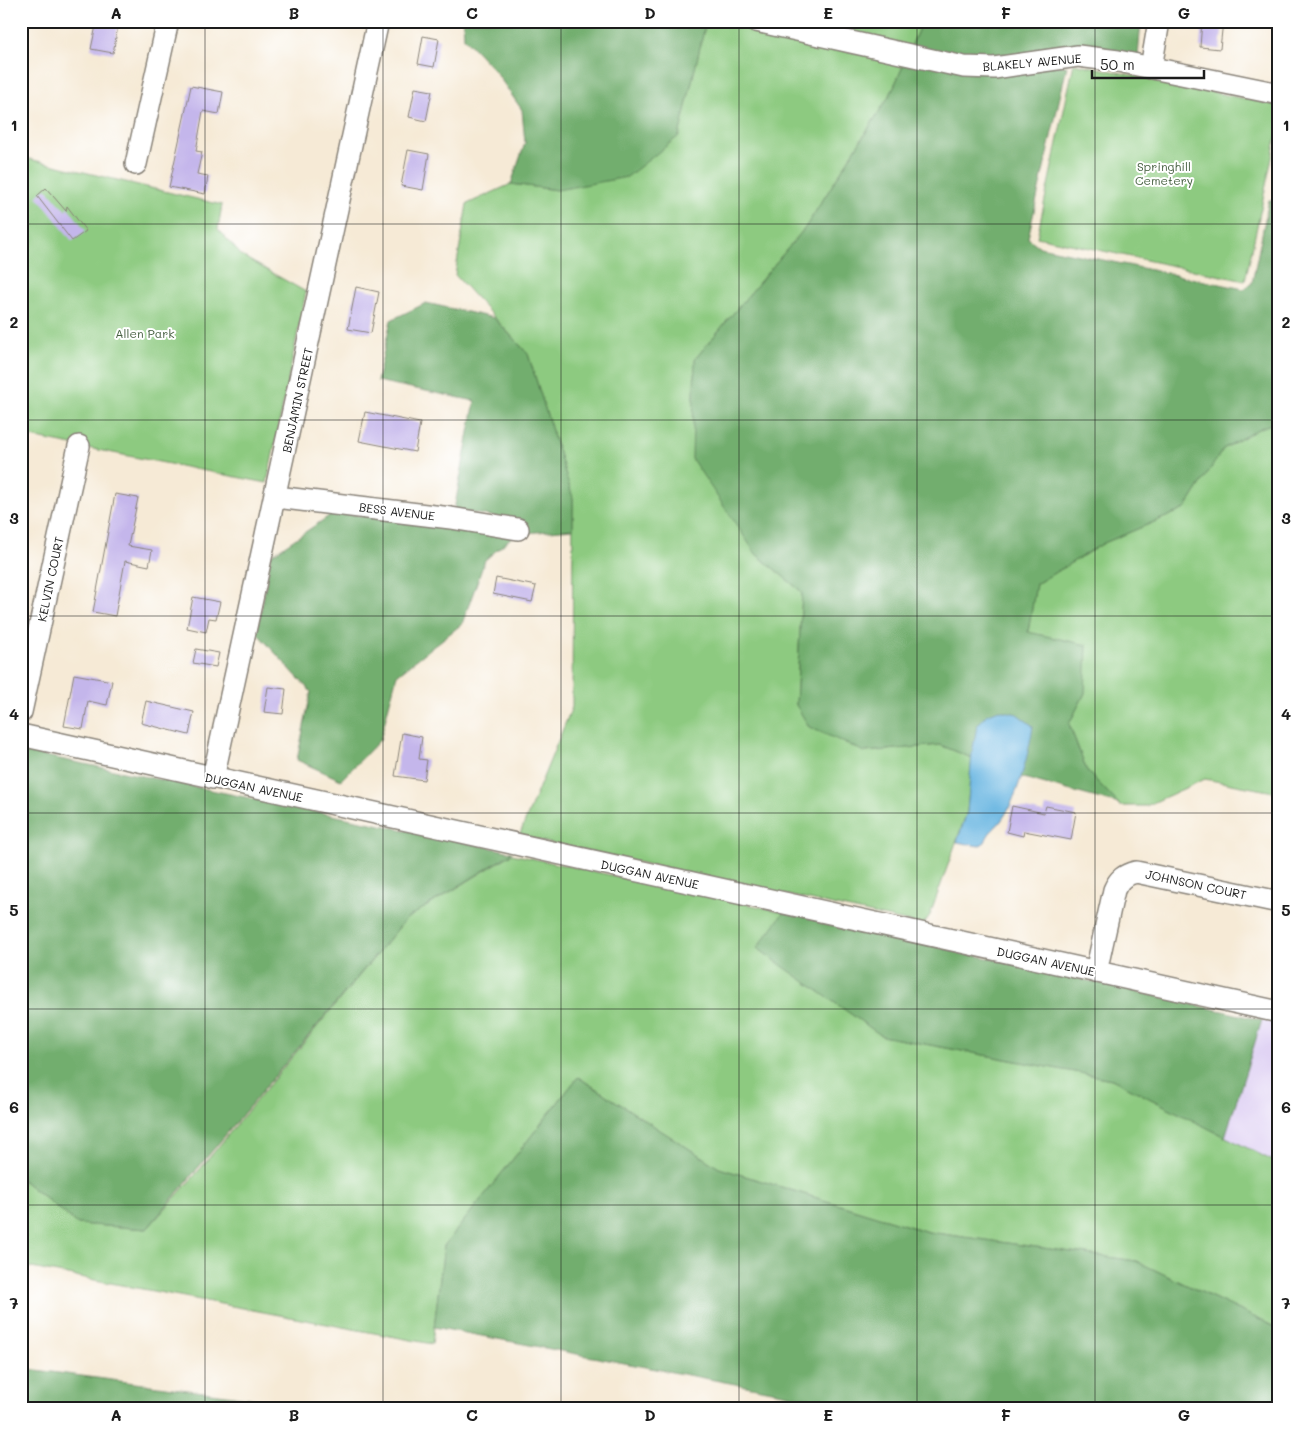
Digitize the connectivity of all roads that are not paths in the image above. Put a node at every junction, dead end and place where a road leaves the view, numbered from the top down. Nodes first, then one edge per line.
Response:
1 (168, 21) edge
2 (378, 21) edge
3 (756, 21) edge
4 (1159, 21) edge
5 (1150, 68) junction
6 (1279, 94) edge
7 (136, 164) dead end
8 (79, 446) dead end
9 (276, 497) junction
10 (518, 529) dead end
11 (21, 712) edge
12 (21, 736) edge
13 (213, 778) junction
14 (1279, 902) edge
15 (1096, 972) junction
16 (1279, 1012) edge

1 - 7 street
2 - 9 street, BENJAMIN STREET
3 - 5 street, BLAKELY AVENUE
4 - 5 street
5 - 6 street, BLAKELY AVENUE
8 - 11 street, KELVIN COURT
9 - 10 street, BESS AVENUE
9 - 13 street, BENJAMIN STREET
12 - 13 street, DUGGAN AVENUE
13 - 15 street, DUGGAN AVENUE
14 - 15 street, JOHNSON COURT
15 - 16 street, DUGGAN AVENUE

